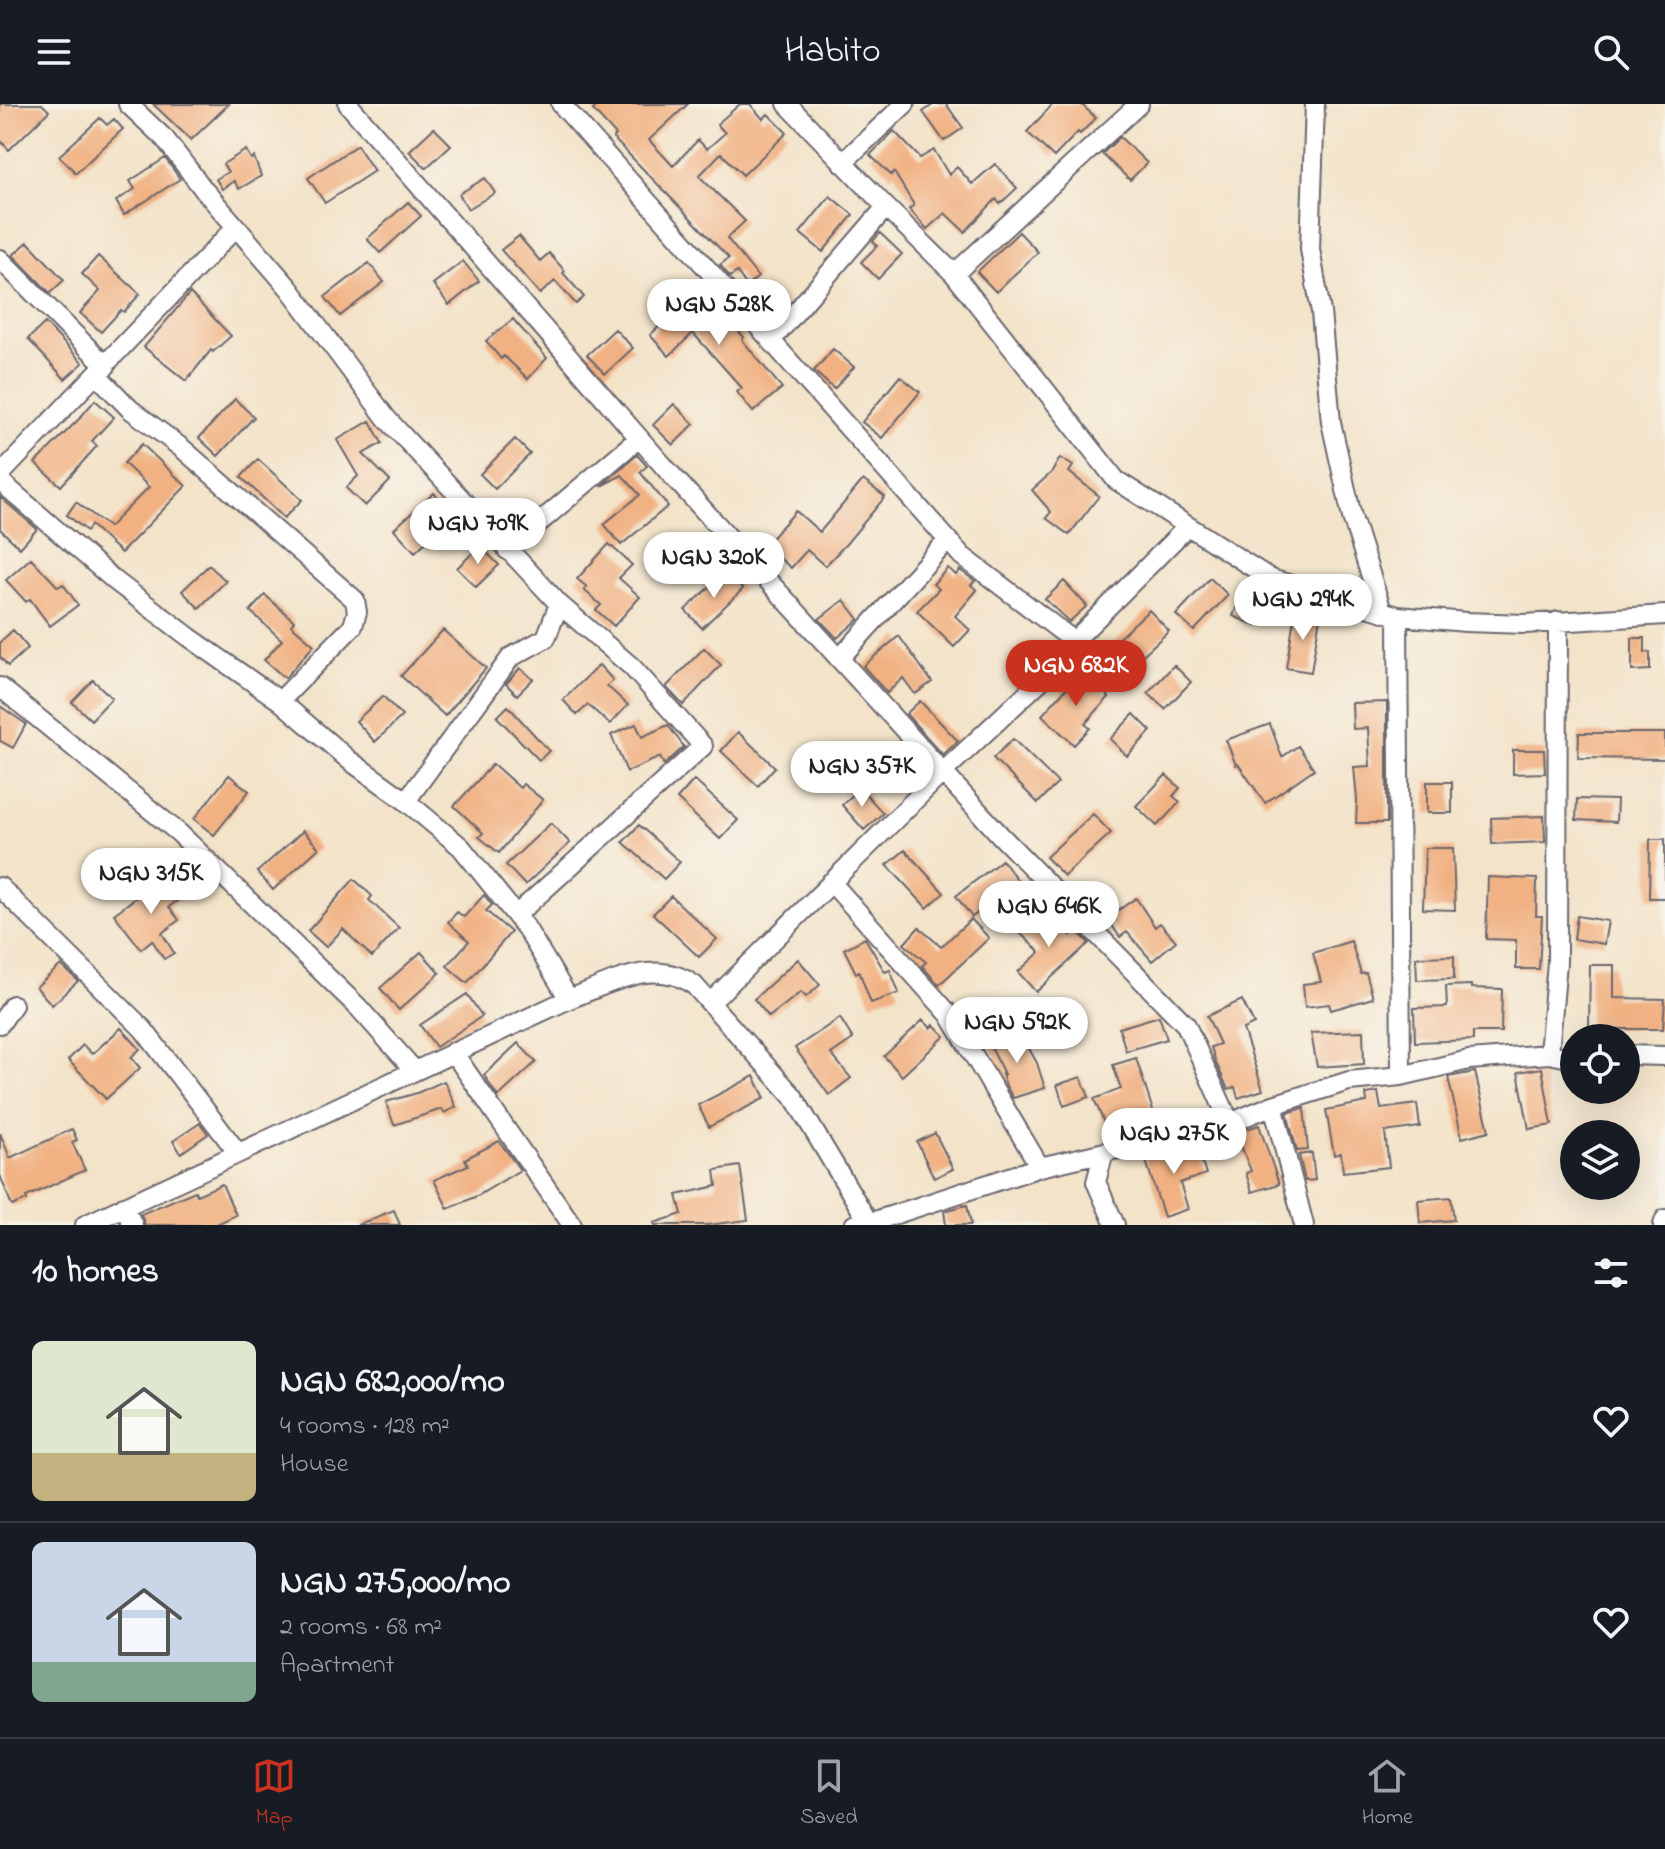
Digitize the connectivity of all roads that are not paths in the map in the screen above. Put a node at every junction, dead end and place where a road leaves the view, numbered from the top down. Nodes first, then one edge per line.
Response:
1 (128, 104) edge
2 (348, 104) edge
3 (561, 104) edge
4 (787, 104) edge
5 (905, 104) edge
6 (1139, 104) edge
7 (1315, 104) edge
8 (842, 163) junction
9 (886, 207) junction
10 (235, 228) junction
11 (0, 259) edge
12 (954, 274) junction
13 (771, 341) junction
14 (101, 370) junction
15 (639, 438) junction
16 (0, 478) edge
17 (1188, 526) junction
18 (948, 540) junction
19 (507, 550) junction
20 (559, 604) junction
21 (1390, 613) junction
22 (1665, 615) edge
23 (1558, 621) junction
24 (1074, 641) junction
25 (839, 659) junction
26 (0, 687) edge
27 (280, 701) junction
28 (943, 772) junction
29 (406, 801) junction
30 (831, 882) junction
31 (0, 887) edge
32 (516, 915) junction
33 (569, 999) junction
34 (711, 1002) junction
35 (13, 1005) dead end
36 (0, 1024) edge
37 (453, 1052) junction
38 (1549, 1054) junction
39 (1640, 1055) edge
40 (1560, 1056) edge
41 (1665, 1056) edge
42 (414, 1070) junction
43 (1401, 1076) junction
44 (1273, 1105) junction
45 (1230, 1123) junction
46 (1104, 1152) junction
47 (238, 1153) junction
48 (1040, 1167) junction
49 (124, 1206) junction
50 (1665, 1219) edge
51 (861, 1224) edge
52 (85, 1225) edge
53 (133, 1225) edge
54 (572, 1225) edge
55 (1115, 1225) edge
56 (1304, 1225) edge
57 (1663, 1225) edge

1 - 10 street
2 - 15 street
3 - 13 street
4 - 8 street
5 - 8 street
6 - 12 street
7 - 21 street
8 - 9 street
9 - 12 street
9 - 13 street
10 - 14 street
10 - 19 street
11 - 14 street
12 - 17 street
13 - 18 street
14 - 16 street
14 - 27 street
15 - 19 street
15 - 25 street
16 - 27 street
17 - 21 street
17 - 24 street
18 - 24 street
18 - 25 street
19 - 20 street
20 - 29 street
20 - 32 street
21 - 23 street
21 - 43 street
22 - 23 street
23 - 38 street
24 - 28 street
25 - 28 street
26 - 42 street
27 - 29 street
28 - 30 street
28 - 45 street
29 - 32 street
30 - 34 street
30 - 48 street
31 - 47 street
32 - 33 street
33 - 34 street
33 - 37 street
34 - 51 street
35 - 36 street
37 - 42 street
37 - 54 street
38 - 40 street
38 - 43 street
39 - 41 street
42 - 47 street
43 - 44 street
44 - 45 street
44 - 56 street
45 - 46 street
46 - 48 street
46 - 55 street
47 - 49 street
48 - 51 street
49 - 52 street
49 - 53 street
50 - 57 street

